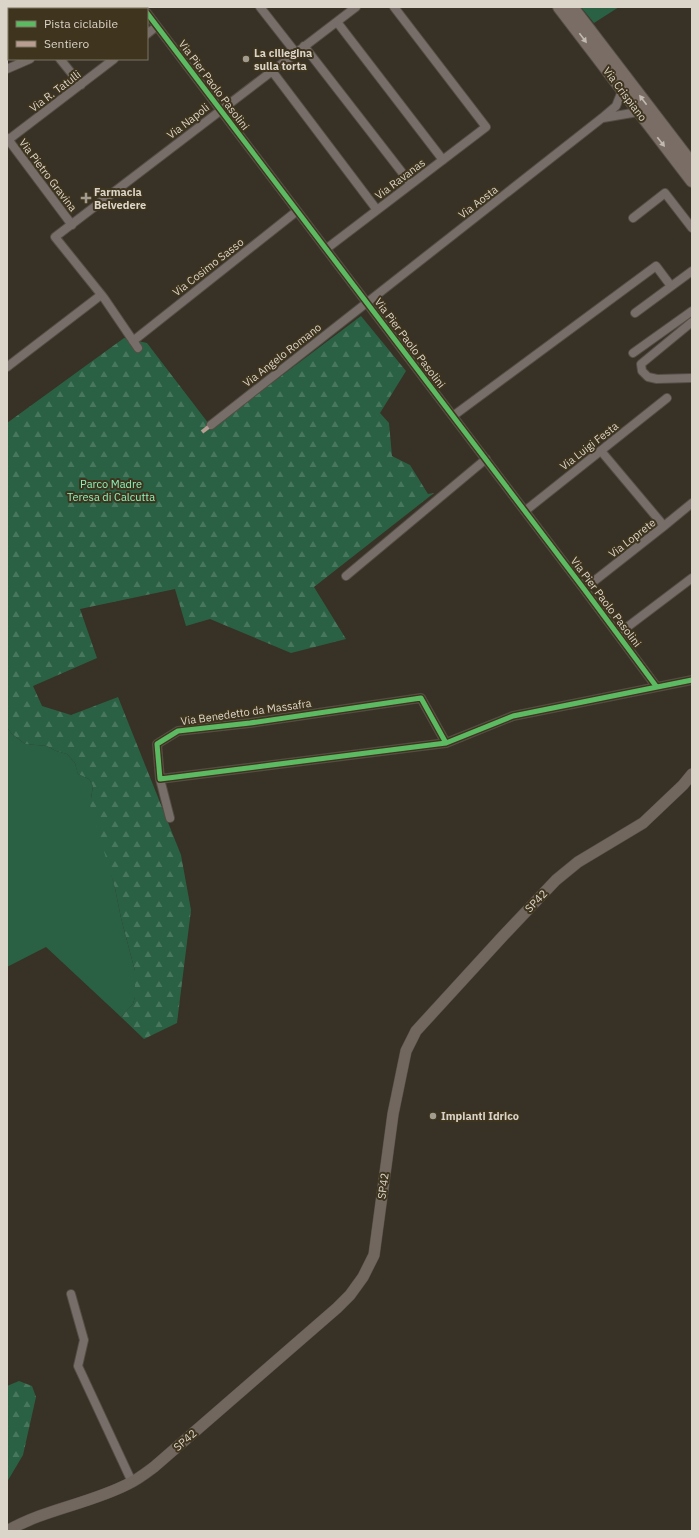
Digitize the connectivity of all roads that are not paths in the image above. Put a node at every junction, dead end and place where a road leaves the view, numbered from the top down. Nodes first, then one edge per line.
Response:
1 (260, 7) edge
2 (356, 7) edge
3 (394, 7) edge
4 (559, 7) edge
5 (572, 7) edge
6 (148, 14) edge
7 (337, 22) junction
8 (157, 26) junction
9 (148, 33) edge
10 (304, 46) junction
11 (296, 53) junction
12 (28, 60) edge
13 (61, 60) edge
14 (113, 60) edge
15 (7, 69) edge
16 (272, 71) junction
17 (81, 85) junction
18 (622, 90) junction
19 (221, 110) junction
20 (638, 112) junction
21 (602, 118) junction
22 (8, 139) edge
23 (443, 160) junction
24 (692, 164) edge
25 (692, 182) edge
26 (411, 184) junction
27 (377, 210) junction
28 (297, 211) junction
29 (633, 218) dead end
30 (72, 225) junction
31 (692, 228) edge
32 (326, 249) junction
33 (692, 271) edge
34 (672, 286) junction
35 (101, 295) junction
36 (367, 303) junction
37 (692, 311) edge
38 (635, 313) dead end
39 (692, 322) edge
40 (133, 341) junction
41 (138, 348) dead end
42 (634, 353) dead end
43 (7, 367) edge
44 (692, 378) edge
45 (667, 398) dead end
46 (453, 416) junction
47 (211, 425) dead end
48 (601, 451) junction
49 (486, 459) junction
50 (692, 503) edge
51 (525, 511) junction
52 (664, 526) junction
53 (346, 576) dead end
54 (692, 578) edge
55 (584, 589) junction
56 (618, 634) junction
57 (692, 680) edge
58 (656, 686) junction
59 (446, 742) junction
60 (692, 774) edge
61 (160, 779) junction
62 (170, 818) dead end
63 (71, 1294) dead end
64 (132, 1482) junction
65 (7, 1531) edge

1 - 11 street
2 - 7 street, Via Napoli
3 - 23 street, Via Ravanas
4 -> 18 main road, Via Crispiano
24 -> 5 main road, Via Crispiano
6 - 8 street, Via Pier Paolo Pasolini
7 - 10 street, Via Napoli
7 - 23 street
8 - 9 street
8 - 19 street, Via Pier Paolo Pasolini
10 - 11 street, Via Napoli
10 - 26 street
11 - 16 street, Via Napoli
12 - 15 street
13 - 17 street
14 - 17 street, Via R. Tatulli
16 - 19 street, Via Napoli
16 - 27 street
17 - 22 street, Via R. Tatulli
18 - 20 main road, Via Crispiano
18 - 21 street
19 - 28 street, Via Pier Paolo Pasolini
19 - 30 street, Via Napoli
20 - 21 street
20 -> 25 main road, Via Crispiano
21 - 36 street, Via Aosta
22 - 30 street, Via Pietro Gravina
23 - 26 street, Via Ravanas
26 - 27 street, Via Ravanas
27 - 32 street, Via Ravanas
28 - 32 street, Via Pier Paolo Pasolini
28 - 40 street, Via Cosimo Sasso
29 - 31 street
30 - 35 street, Via Napoli
32 - 36 street, Via Pier Paolo Pasolini
33 - 34 street
34 - 38 street
34 - 46 street
35 - 40 street
35 - 43 street
36 - 46 street, Via Pier Paolo Pasolini
36 - 47 street, Via Angelo Romano
37 - 42 street
39 - 44 street
40 - 41 street
45 - 48 street, Via Luigi Festa
46 - 49 street, Via Pier Paolo Pasolini
48 - 51 street, Via Luigi Festa
48 - 52 street
49 - 51 street, Via Pier Paolo Pasolini
49 - 53 street
50 - 52 street, Via Loprete
51 - 55 street, Via Pier Paolo Pasolini
52 - 55 street, Via Loprete
54 - 56 street
55 - 56 street, Via Pier Paolo Pasolini
56 - 58 street, Via Pier Paolo Pasolini
57 - 58 street
58 - 59 street
59 - 61 street
59 - 61 street, Via Benedetto da Massafra
60 - 64 main road, SP42 / SP42
61 - 62 street, Via Benedetto da Massafra
63 - 64 street
64 - 65 main road, SP42 / SP42

